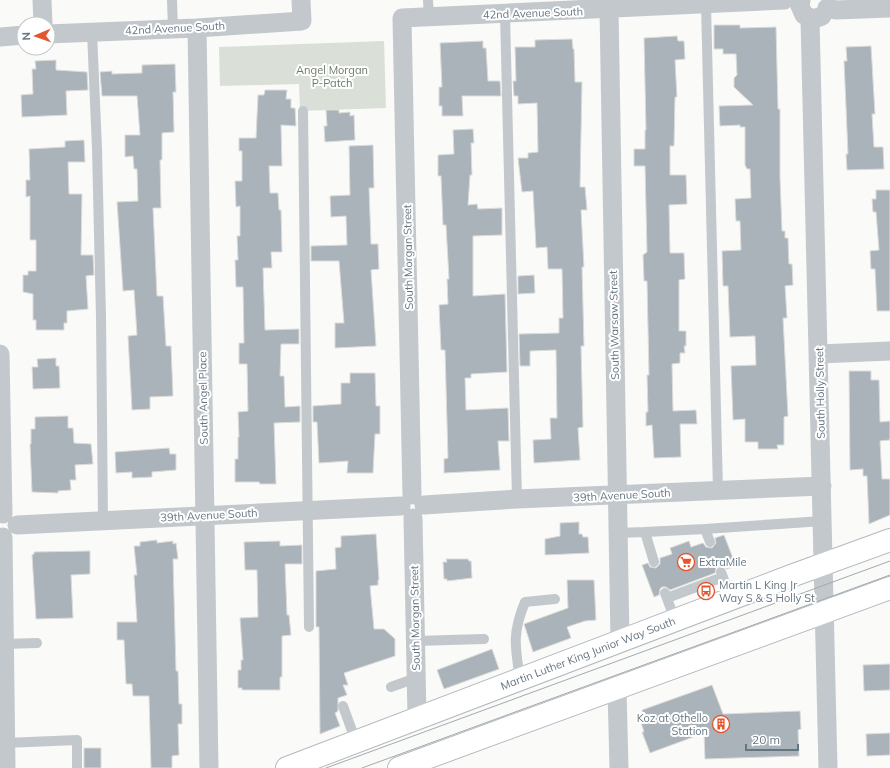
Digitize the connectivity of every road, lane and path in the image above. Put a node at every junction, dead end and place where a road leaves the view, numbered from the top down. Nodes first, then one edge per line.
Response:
1 (42, 0) edge
2 (172, 0) edge
3 (301, 0) edge
4 (794, 0) edge
5 (826, 4) edge
6 (706, 5) junction
7 (890, 8) edge
8 (429, 9) edge
9 (609, 9) junction
10 (505, 14) junction
11 (43, 16) edge
12 (402, 18) joint
13 (810, 18) junction
14 (197, 28) junction
15 (173, 29) junction
16 (92, 32) junction
17 (56, 34) edge
18 (16, 36) edge
19 (0, 37) edge
20 (303, 111) dead end
21 (890, 351) edge
22 (0, 354) edge
23 (819, 354) junction
24 (822, 486) junction
25 (718, 490) junction
26 (616, 495) junction
27 (517, 500) junction
28 (412, 506) junction
29 (307, 510) junction
30 (205, 515) junction
31 (103, 520) junction
32 (823, 521) junction
33 (5, 525) edge
34 (705, 528) junction
35 (645, 532) junction
36 (617, 533) junction
37 (890, 540) edge
38 (710, 542) dead end
39 (654, 562) dead end
40 (824, 564) junction
41 (890, 588) edge
42 (555, 598) dead end
43 (731, 599) junction
44 (824, 612) junction
45 (675, 620) junction
46 (309, 628) dead end
47 (484, 639) dead end
48 (415, 641) junction
49 (620, 641) junction
50 (37, 643) dead end
51 (4, 644) junction
52 (416, 678) junction
53 (520, 679) junction
54 (391, 687) dead end
55 (617, 689) junction
56 (343, 706) dead end
57 (417, 717) junction
58 (5, 742) junction
59 (356, 742) junction
60 (404, 767) edge
61 (6, 768) edge
62 (77, 768) edge
63 (209, 768) edge
64 (287, 768) edge
65 (619, 768) edge
66 (828, 768) edge

1 - 11 street
2 - 15 lane
3 - 14 street, 42nd Avenue South
4 - 6 street, 42nd Avenue South
4 - 13 street
5 - 7 street
5 - 13 street
6 - 9 street, 42nd Avenue South
6 - 25 lane
8 - 10 street, 42nd Avenue South
8 - 12 street, 42nd Avenue South
9 - 10 street, 42nd Avenue South
9 - 26 street, South Warsaw Street
10 - 27 lane
12 - 28 street, South Morgan Street
13 - 23 street, South Holly Street
14 - 15 street, 42nd Avenue South
14 - 30 street, South Angel Place
15 - 16 street, 42nd Avenue South
16 - 17 street, 42nd Avenue South
16 - 31 lane
18 - 19 street
20 - 29 lane
21 - 23 street
22 - 33 street
23 - 24 street, South Holly Street
24 - 25 street, 39th Avenue South
24 - 32 street, South Holly Street
25 - 26 street, 39th Avenue South
26 - 27 street, 39th Avenue South
26 - 36 street, South Warsaw Street
27 - 28 street, 39th Avenue South
28 - 29 street, 39th Avenue South
28 - 48 street, South Morgan Street
29 - 30 street, 39th Avenue South
29 - 46 lane
30 - 31 street, 39th Avenue South
30 - 63 street, South Angel Place
31 - 33 street, 39th Avenue South
32 - 34 lane
32 - 40 street, South Holly Street
33 - 51 street
34 - 35 lane
34 - 38 lane
35 - 36 lane
35 - 39 lane
36 - 49 street, South Warsaw Street
37 - 40 main road, Martin Luther King Junior Way South
40 - 43 main road, Martin Luther King Junior Way South
40 - 44 street, South Holly Street
41 - 44 main road
42 - 53 lane
43 - 45 main road, Martin Luther King Junior Way South
43 - 45 lane
44 - 55 main road
44 - 66 street, South Holly Street
45 - 49 main road, Martin Luther King Junior Way South
47 - 48 lane
48 - 52 street, South Morgan Street
49 - 53 main road, Martin Luther King Junior Way South
50 - 51 lane
51 - 58 street
52 - 54 lane
52 - 57 street, South Morgan Street
53 - 57 main road, Martin Luther King Junior Way South
55 - 60 main road
55 - 65 street
56 - 59 lane
57 - 59 main road, Martin Luther King Junior Way South
58 - 61 street
58 - 62 lane
59 - 64 main road, Martin Luther King Junior Way South

